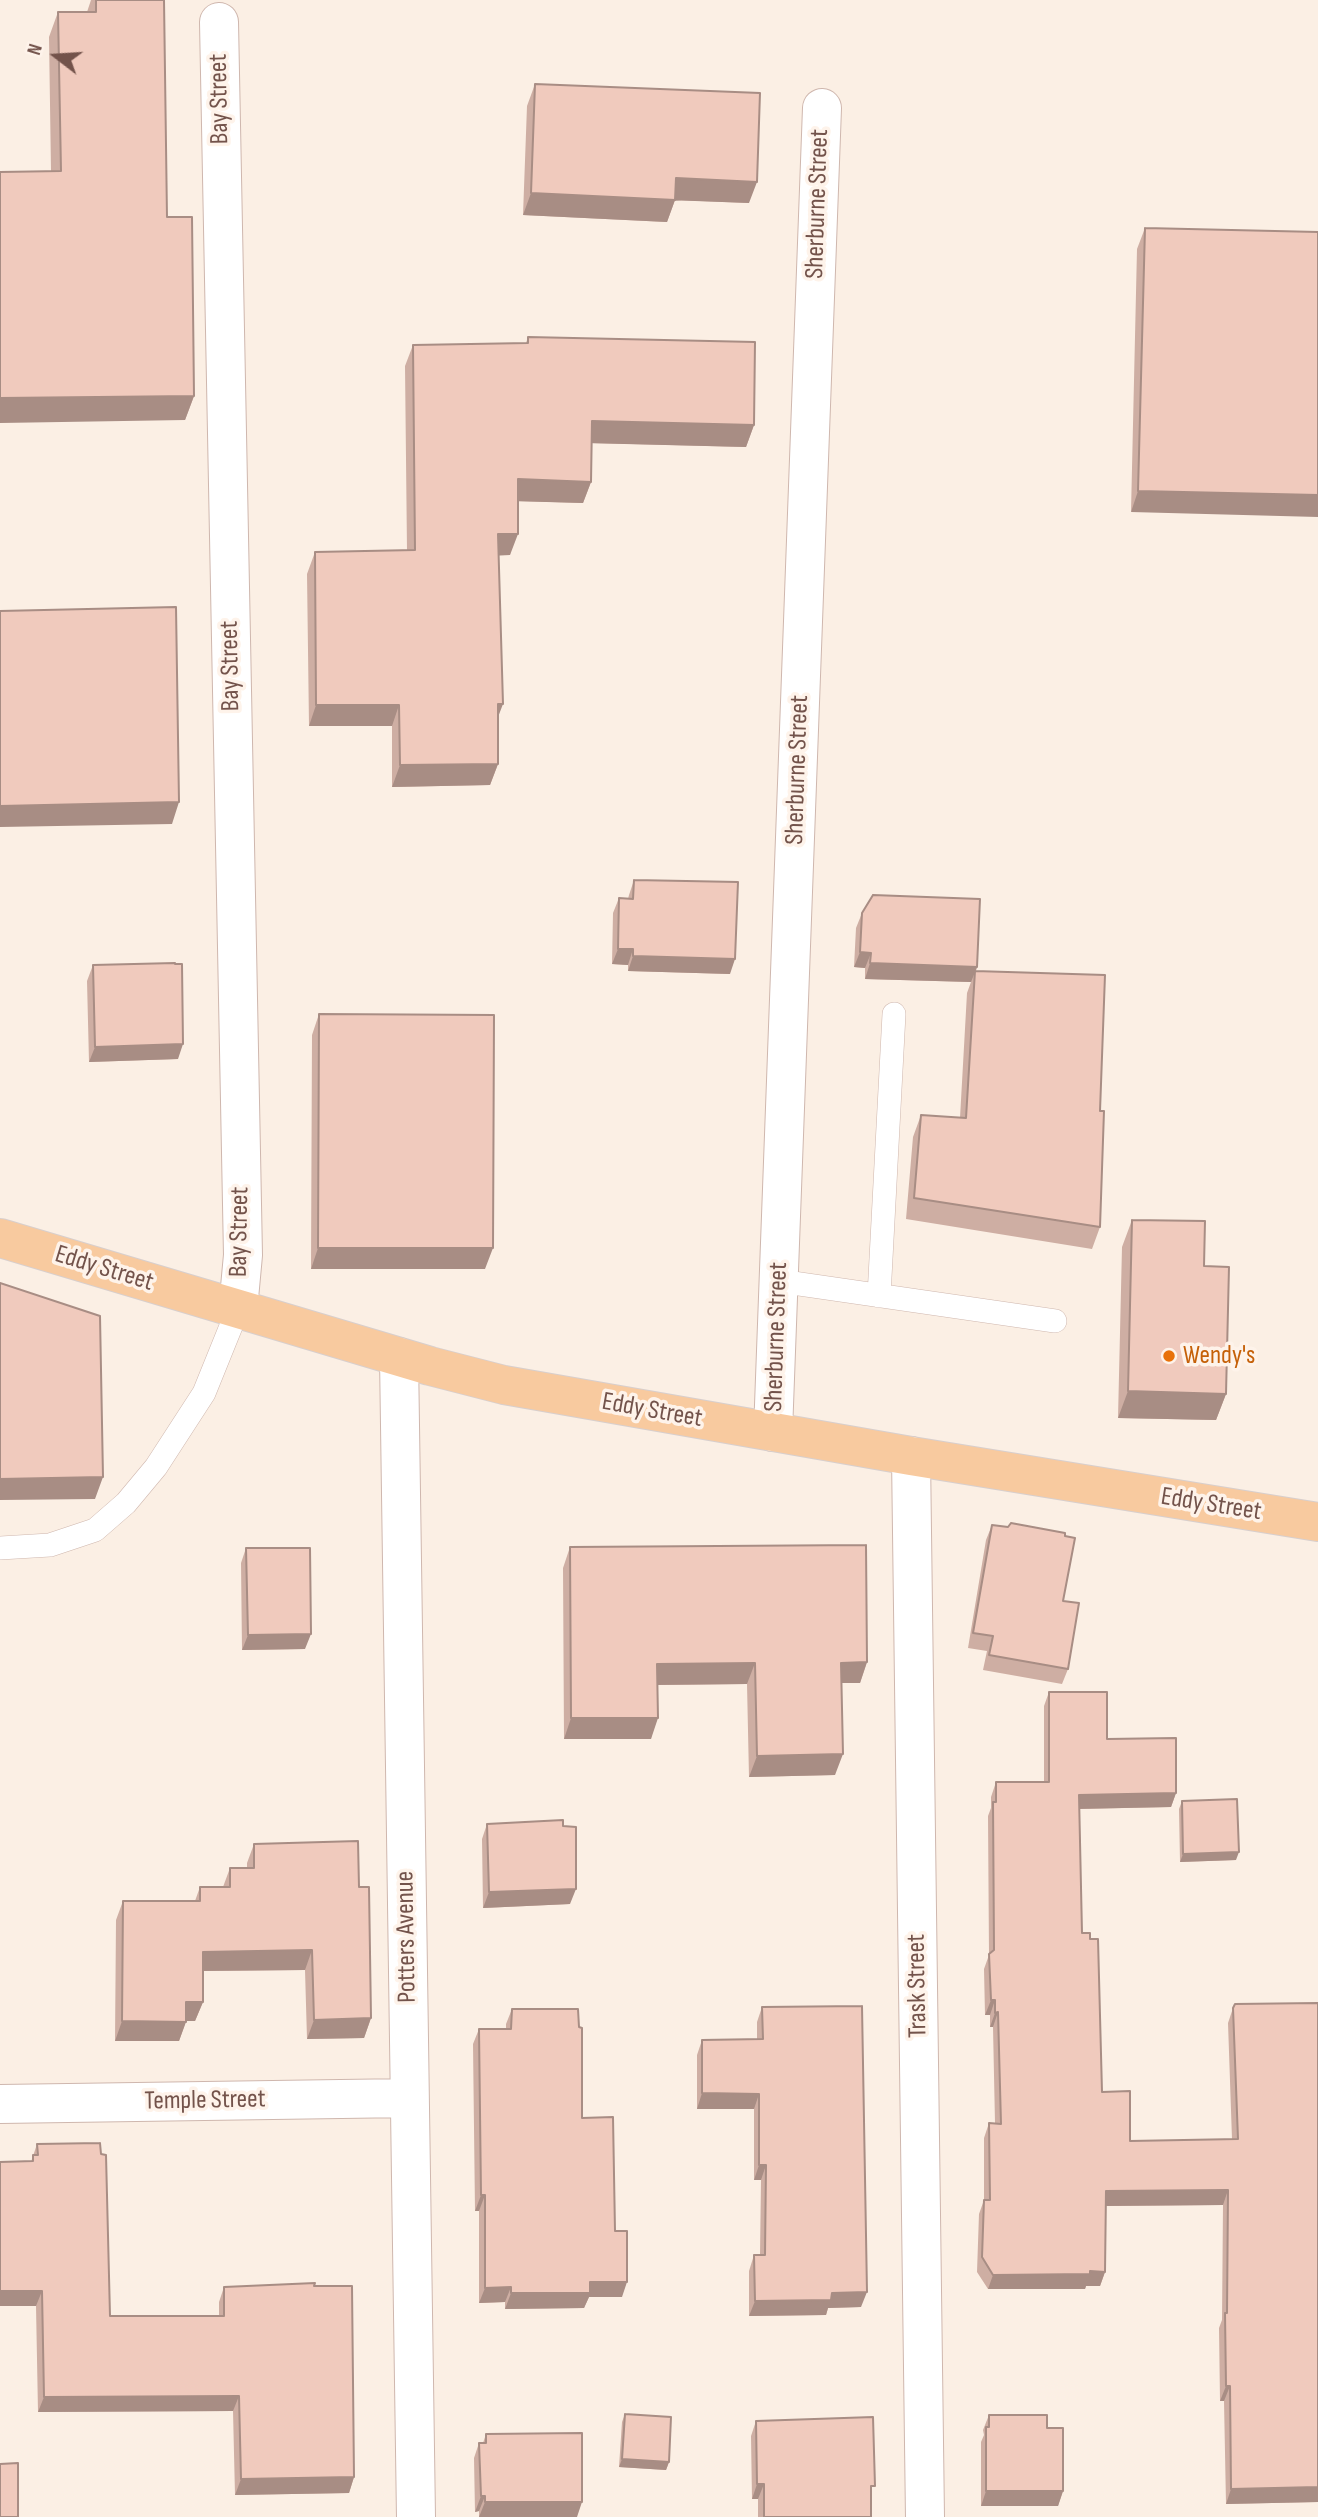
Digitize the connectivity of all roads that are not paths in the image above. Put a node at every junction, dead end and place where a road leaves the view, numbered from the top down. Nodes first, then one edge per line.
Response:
1 (219, 22) dead end
2 (822, 108) dead end
3 (894, 1014) dead end
4 (0, 1238) edge
5 (779, 1281) junction
6 (879, 1296) junction
7 (238, 1309) junction
8 (1055, 1321) dead end
9 (399, 1357) junction
10 (773, 1432) junction
11 (911, 1456) junction
12 (1318, 1522) edge
13 (0, 1549) edge
14 (409, 2098) junction
15 (0, 2104) edge
16 (416, 2517) edge
17 (925, 2517) edge

1 - 7 street, Bay Street
2 - 5 street, Sherburne Street
3 - 6 lane
4 - 7 main road, Eddy Street
5 - 6 lane
5 - 10 street, Sherburne Street
6 - 8 lane
7 - 9 main road, Eddy Street
7 - 13 lane
9 - 10 main road, Eddy Street
9 - 14 street, Potters Avenue
10 - 11 main road, Eddy Street
11 - 12 main road, Eddy Street
11 - 17 street, Trask Street
14 - 15 street, Temple Street
14 - 16 street, Potters Avenue

